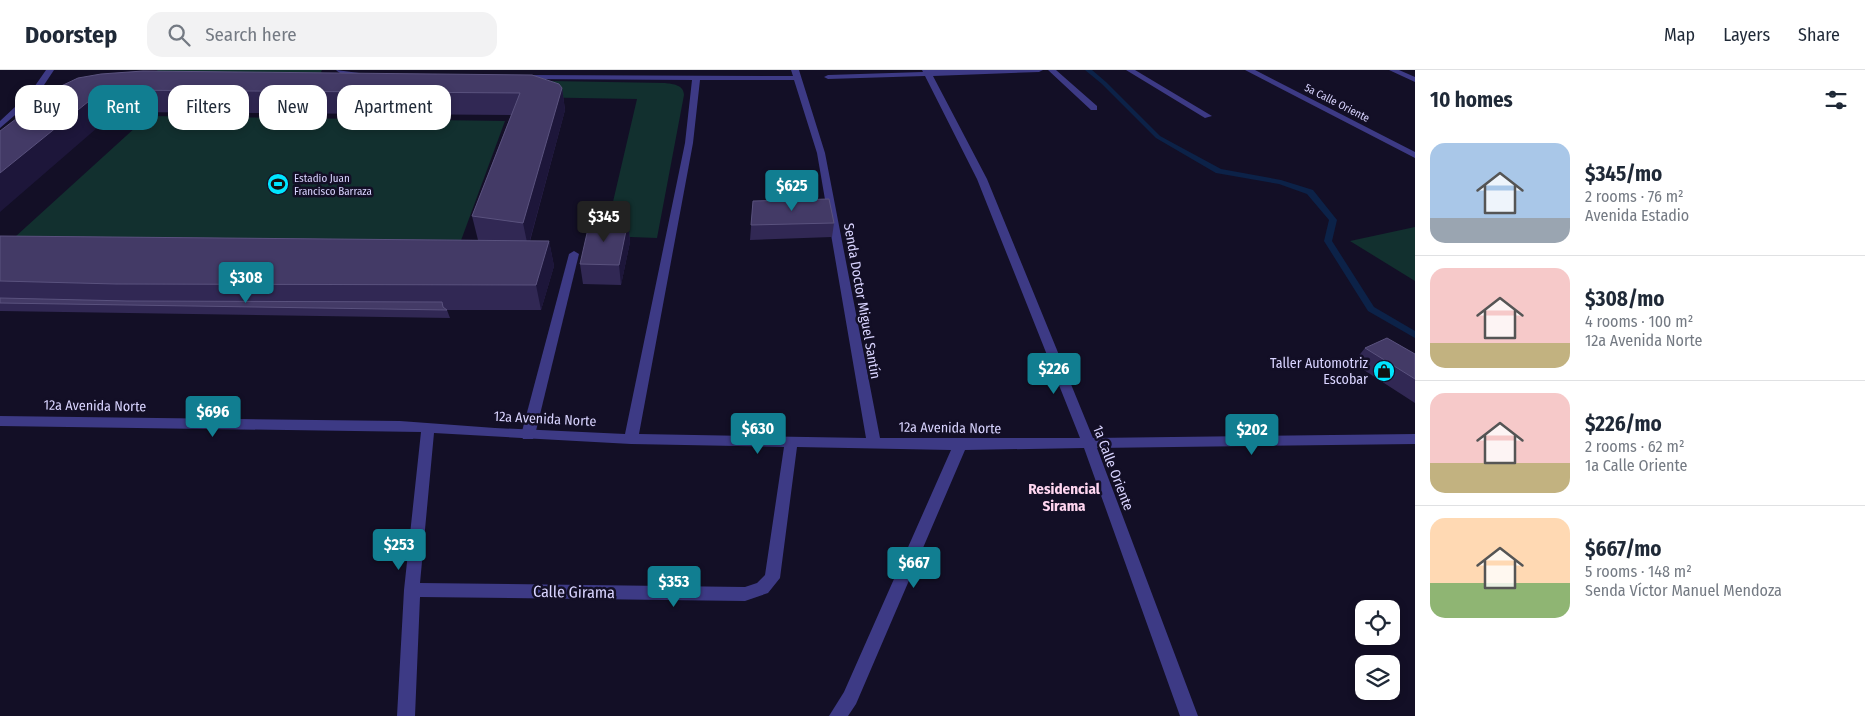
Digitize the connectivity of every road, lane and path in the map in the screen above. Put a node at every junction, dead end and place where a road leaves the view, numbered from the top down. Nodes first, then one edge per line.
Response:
1 (50, 70) edge
2 (340, 70) edge
3 (1038, 70) edge
4 (1052, 70) edge
5 (1130, 70) edge
6 (1249, 70) edge
7 (1393, 70) edge
8 (927, 71) edge
9 (623, 74) edge
10 (796, 74) edge
11 (365, 76) edge
12 (514, 77) edge
13 (828, 77) dead end
14 (696, 78) junction
15 (1415, 80) edge
16 (1094, 108) dead end
17 (1208, 116) dead end
18 (0, 126) edge
19 (1415, 155) edge
20 (574, 254) dead end
21 (0, 421) edge
22 (428, 429) junction
23 (528, 435) junction
24 (631, 439) junction
25 (1415, 440) edge
26 (791, 441) junction
27 (874, 444) junction
28 (960, 445) junction
29 (1089, 445) junction
30 (412, 590) junction
31 (406, 716) edge
32 (838, 716) edge
33 (1189, 716) edge

1 - 18 street
2 - 11 street
3 - 8 street
4 - 16 street
5 - 17 street
6 - 19 street, 5a Calle Oriente
7 - 15 street
8 - 13 street
8 - 29 street, 1a Calle Oriente
9 - 12 street
9 - 14 street
10 - 14 street
10 - 27 street, Senda Doctor Miguel Santín
14 - 24 street
20 - 23 street
21 - 22 street, 12a Avenida Norte
22 - 23 street, 12a Avenida Norte
22 - 30 street
23 - 24 street, 12a Avenida Norte
24 - 26 street, 12a Avenida Norte
25 - 29 street, 12a Avenida Norte
26 - 27 street, 12a Avenida Norte
26 - 30 street, Calle Girama
27 - 28 street, 12a Avenida Norte
28 - 29 street, 12a Avenida Norte
28 - 32 street
29 - 33 street, 1a Calle Oriente
30 - 31 street

